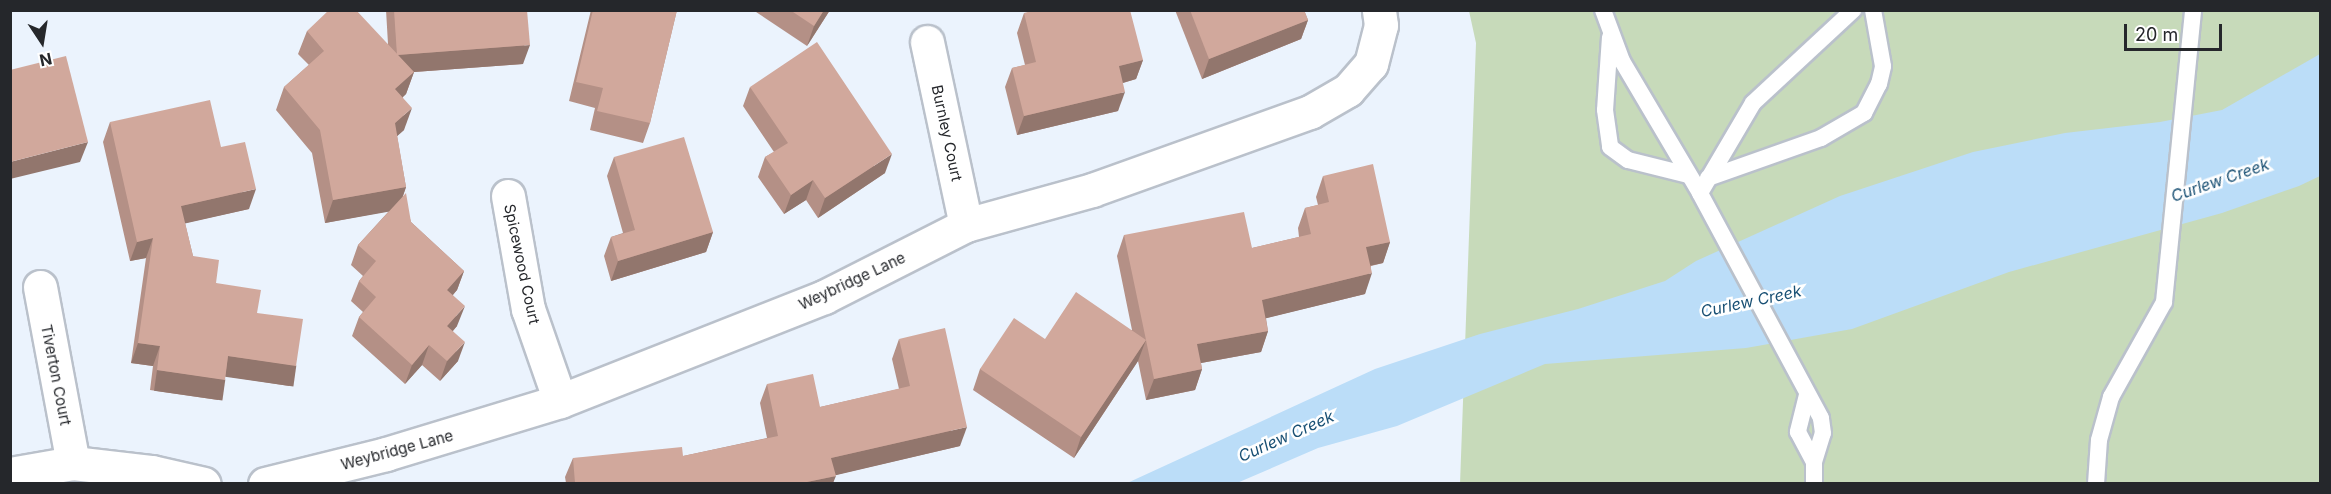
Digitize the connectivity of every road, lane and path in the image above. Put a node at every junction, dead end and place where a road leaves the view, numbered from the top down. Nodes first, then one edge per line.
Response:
1 (1379, 10) edge
2 (1603, 10) edge
3 (1854, 10) edge
4 (1873, 10) edge
5 (2193, 10) edge
6 (1610, 37) junction
7 (927, 42) dead end
8 (1689, 175) junction
9 (1708, 178) junction
10 (508, 196) dead end
11 (1703, 199) junction
12 (966, 225) junction
13 (40, 287) dead end
14 (1805, 392) junction
15 (560, 401) junction
16 (1814, 462) junction
17 (73, 463) junction
18 (10, 474) edge
19 (204, 483) edge
20 (265, 483) edge
21 (1814, 483) edge
22 (2097, 483) edge

1 - 12 street, Weybridge Lane
2 - 6 lane
3 - 9 lane
4 - 9 lane
5 - 22 lane
6 - 8 lane
6 - 8 lane
7 - 12 street, Burnley Court
8 - 11 lane
9 - 11 lane
10 - 15 street, Spicewood Court
11 - 14 lane
12 - 15 street, Weybridge Lane
13 - 17 street, Tiverton Court
14 - 16 lane
14 - 16 lane
15 - 20 street, Weybridge Lane
16 - 21 lane
17 - 18 street
17 - 19 street

